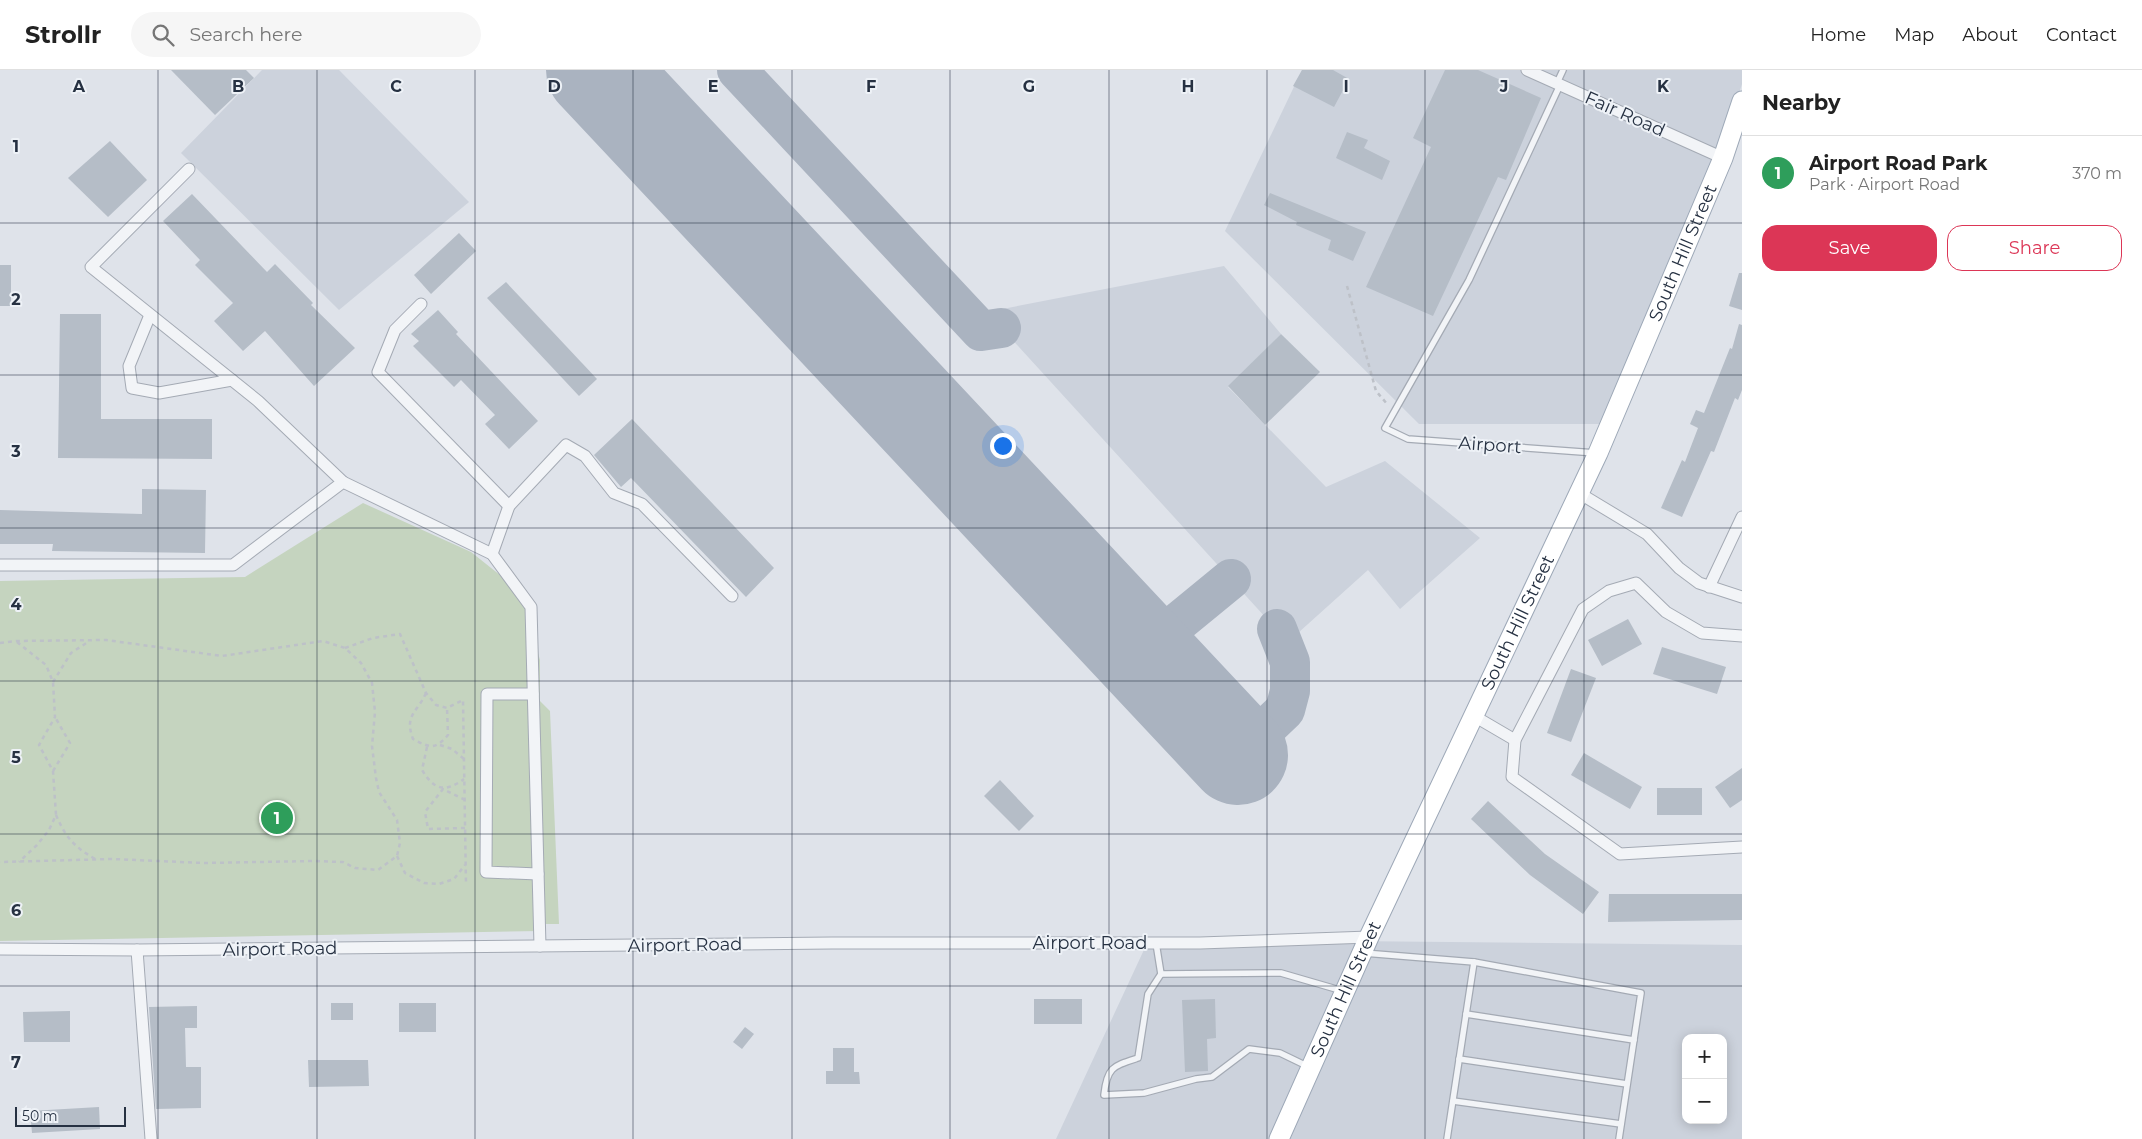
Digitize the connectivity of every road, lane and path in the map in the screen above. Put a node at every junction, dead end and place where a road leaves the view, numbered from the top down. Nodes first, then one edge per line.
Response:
1 (1528, 70) edge
2 (1563, 70) edge
3 (1558, 84) junction
4 (1742, 101) edge
5 (1723, 158) junction
6 (189, 169) dead end
7 (1347, 286) dead end
8 (421, 304) dead end
9 (150, 315) junction
10 (232, 380) junction
11 (1394, 412) junction
12 (1598, 453) junction
13 (343, 482) junction
14 (1578, 493) junction
15 (509, 506) junction
16 (1742, 518) edge
17 (492, 554) junction
18 (0, 566) edge
19 (1709, 588) junction
20 (732, 596) dead end
21 (1742, 597) edge
22 (1742, 636) edge
23 (16, 641) junction
24 (89, 641) junction
25 (0, 644) edge
26 (345, 648) junction
27 (54, 682) junction
28 (426, 693) junction
29 (533, 694) junction
30 (447, 708) junction
31 (1474, 716) junction
32 (54, 717) junction
33 (1515, 740) junction
34 (440, 745) junction
35 (427, 747) junction
36 (464, 759) junction
37 (54, 771) junction
38 (464, 779) junction
39 (443, 789) junction
40 (465, 800) junction
41 (56, 814) junction
42 (465, 828) junction
43 (1742, 847) edge
44 (397, 856) junction
45 (97, 860) junction
46 (0, 862) edge
47 (18, 863) junction
48 (466, 864) junction
49 (538, 874) junction
50 (466, 885) dead end
51 (1156, 943) junction
52 (1366, 945) junction
53 (540, 946) junction
54 (0, 949) edge
55 (137, 950) junction
56 (1474, 962) junction
57 (1161, 974) junction
58 (1345, 992) junction
59 (1466, 1014) junction
60 (1634, 1040) junction
61 (1459, 1059) junction
62 (1311, 1068) junction
63 (1627, 1084) junction
64 (1453, 1101) junction
65 (1621, 1124) junction
66 (151, 1139) edge
67 (1279, 1139) edge
68 (1447, 1139) edge
69 (1619, 1139) edge

1 - 3 street, Fair Road
2 - 3 lane
3 - 5 street, Fair Road
3 - 11 lane
4 - 5 main road, South Hill Street
5 - 12 main road, South Hill Street
6 - 9 street
7 - 11 path
8 - 15 street
9 - 10 street
9 - 10 street
10 - 13 street
11 - 12 lane, Airport
12 - 14 main road, South Hill Street
13 - 17 street
13 - 18 street
14 - 19 street
14 - 31 main road, South Hill Street
15 - 17 street
15 - 20 street
16 - 19 street
17 - 29 street
19 - 21 street
22 - 33 street
23 - 24 path
23 - 25 path
23 - 27 path
24 - 26 path
24 - 27 path
26 - 28 path
26 - 44 path
27 - 32 path
28 - 30 path
28 - 35 path
29 - 49 street
29 - 49 street
30 - 34 path
30 - 36 path
31 - 33 street
31 - 52 main road, South Hill Street
32 - 37 path
32 - 37 path
33 - 43 street
34 - 35 path
34 - 36 path
35 - 39 path
36 - 38 path
37 - 41 path
38 - 39 path
38 - 40 path
39 - 40 path
39 - 42 path
40 - 42 path
41 - 45 path
41 - 47 path
42 - 48 path
44 - 45 path
44 - 48 path
45 - 47 path
46 - 47 path
48 - 50 path
49 - 53 street
51 - 52 street, Airport Road
51 - 53 street, Airport Road
51 - 57 lane
52 - 56 lane
52 - 58 main road, South Hill Street
53 - 55 street, Airport Road
54 - 55 street, Airport Road
55 - 66 street
56 - 59 lane
56 - 60 lane
57 - 58 lane
57 - 62 lane
58 - 62 main road, South Hill Street
59 - 60 lane
59 - 61 lane
60 - 63 lane
61 - 63 lane
61 - 64 lane
62 - 67 main road, South Hill Street
63 - 65 lane
64 - 65 lane
64 - 68 lane
65 - 69 lane

